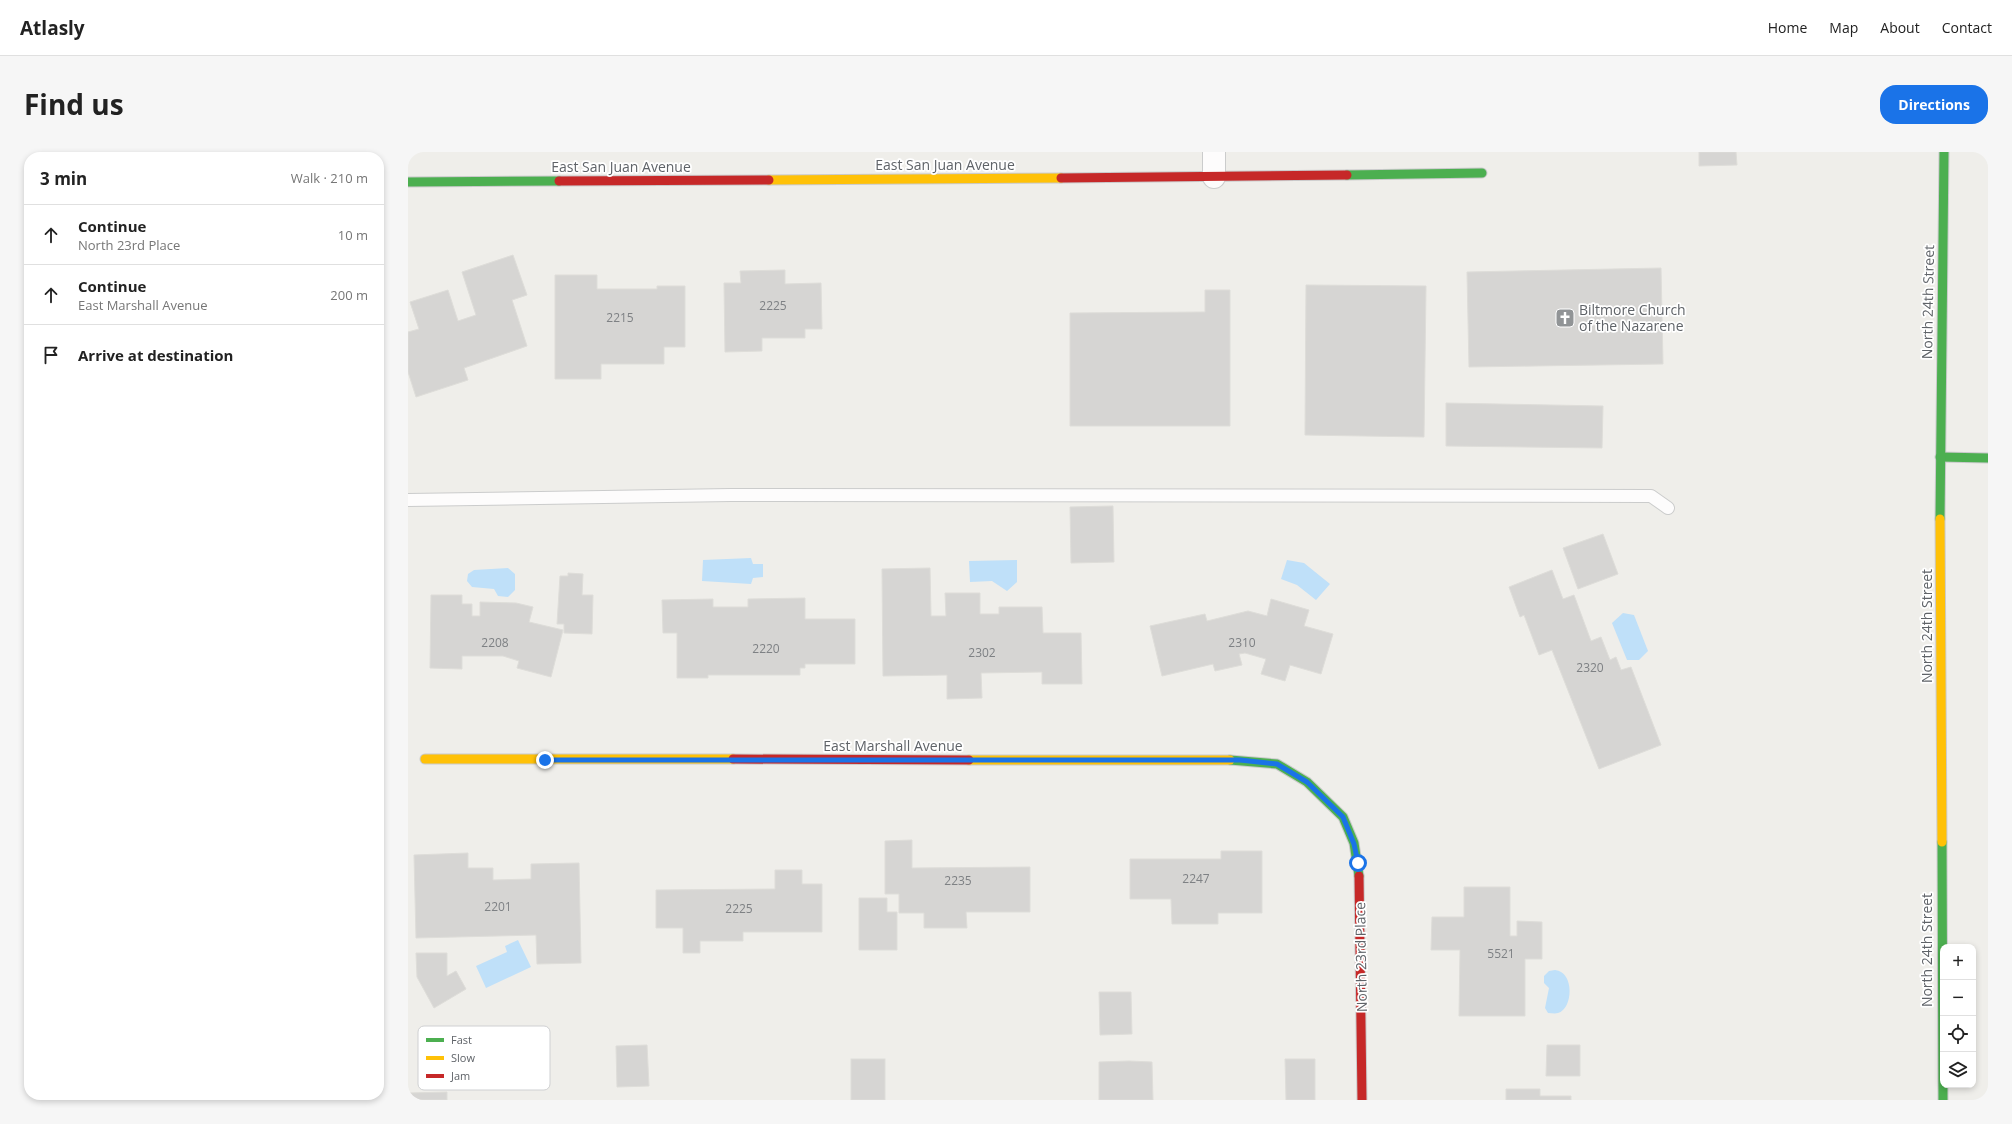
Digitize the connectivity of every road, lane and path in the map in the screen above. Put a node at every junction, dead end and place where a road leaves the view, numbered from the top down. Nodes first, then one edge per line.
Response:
1 (1214, 152) edge
2 (1944, 152) edge
3 (1482, 173) dead end
4 (1214, 177) junction
5 (408, 182) edge
6 (1940, 457) junction
7 (1988, 458) edge
8 (408, 500) edge
9 (1668, 508) dead end
10 (425, 759) dead end
11 (1343, 817) joint
12 (1362, 1100) edge
13 (1943, 1100) edge

1 - 4 street
2 - 6 street, North 24th Street
3 - 4 street, East San Juan Avenue
4 - 5 street, East San Juan Avenue
6 - 7 street
6 - 13 street, North 24th Street
8 - 9 lane
10 - 11 street, East Marshall Avenue
11 - 12 street, North 23rd Place

